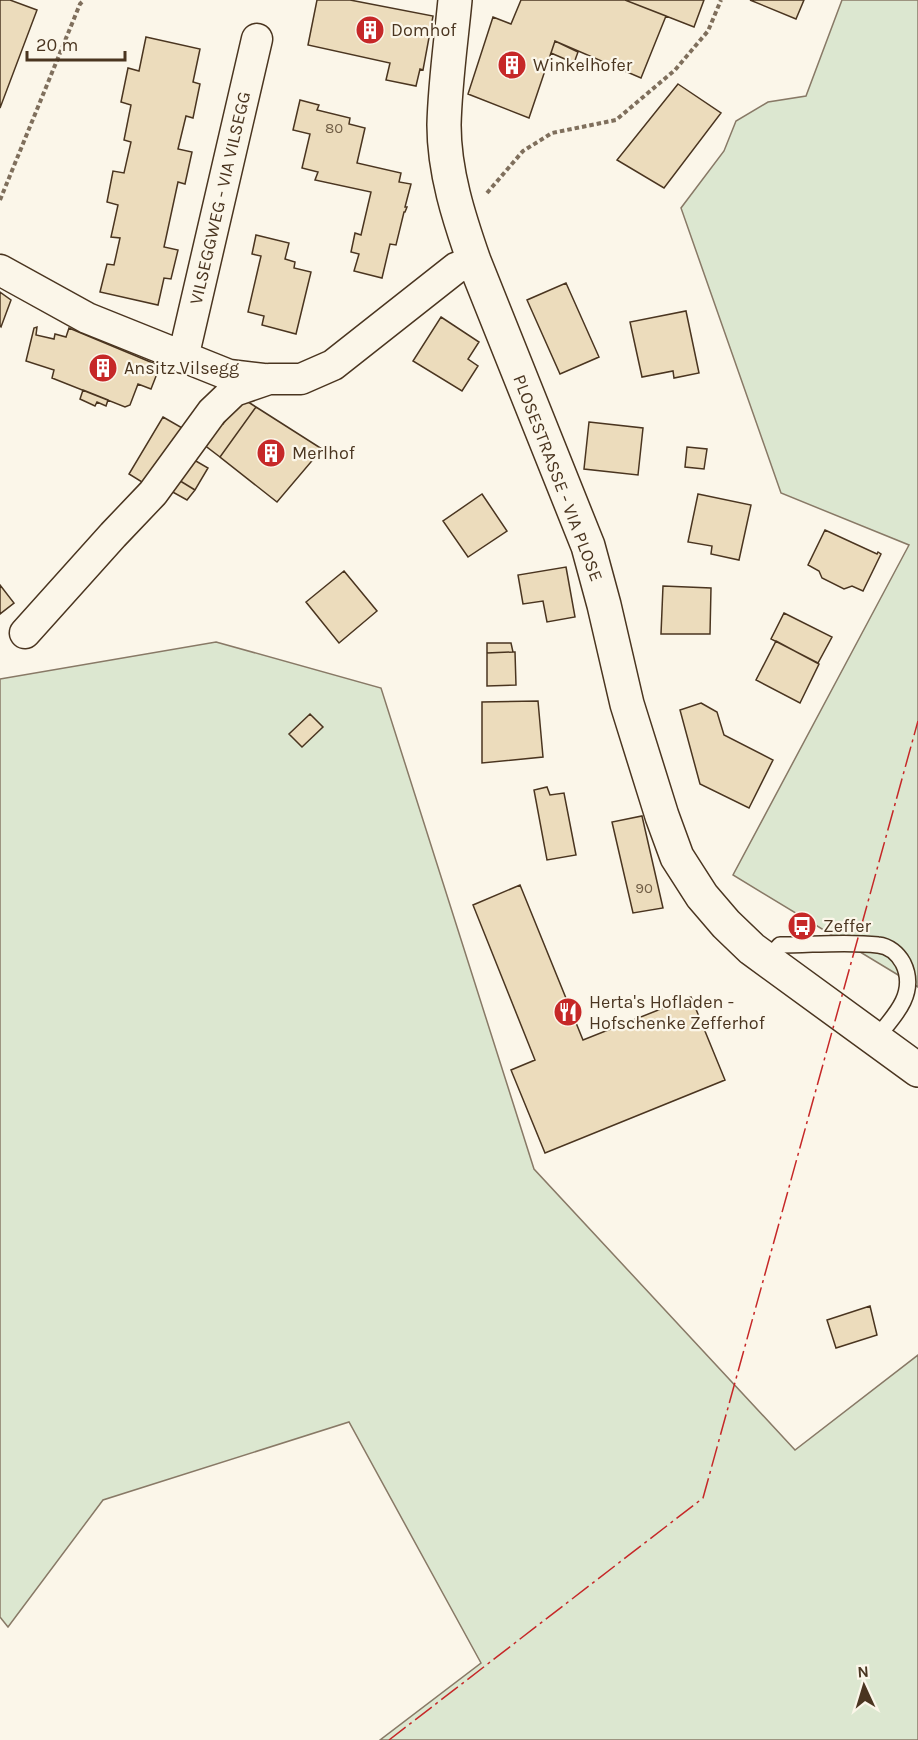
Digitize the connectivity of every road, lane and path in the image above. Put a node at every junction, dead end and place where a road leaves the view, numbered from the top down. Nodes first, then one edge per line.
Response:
1 (84, 0) edge
2 (454, 0) edge
3 (721, 0) edge
4 (257, 39) dead end
5 (0, 200) edge
6 (462, 223) junction
7 (474, 261) junction
8 (0, 270) edge
9 (183, 357) junction
10 (269, 379) junction
11 (25, 633) dead end
12 (766, 960) junction
13 (875, 1039) junction
14 (918, 1070) edge

1 - 5 path
2 - 6 street, PLOSESTRASSE - VIA PLOSE
3 - 6 path
4 - 9 street, VILSEGGWEG - VIA VILSEGG
6 - 7 street, PLOSESTRASSE - VIA PLOSE
7 - 10 street
7 - 12 street, PLOSESTRASSE - VIA PLOSE
8 - 9 street
9 - 10 street
10 - 11 street
12 - 13 street, PLOSESTRASSE - VIA PLOSE
12 - 13 lane
13 - 14 street, PLOSESTRASSE - VIA PLOSE

